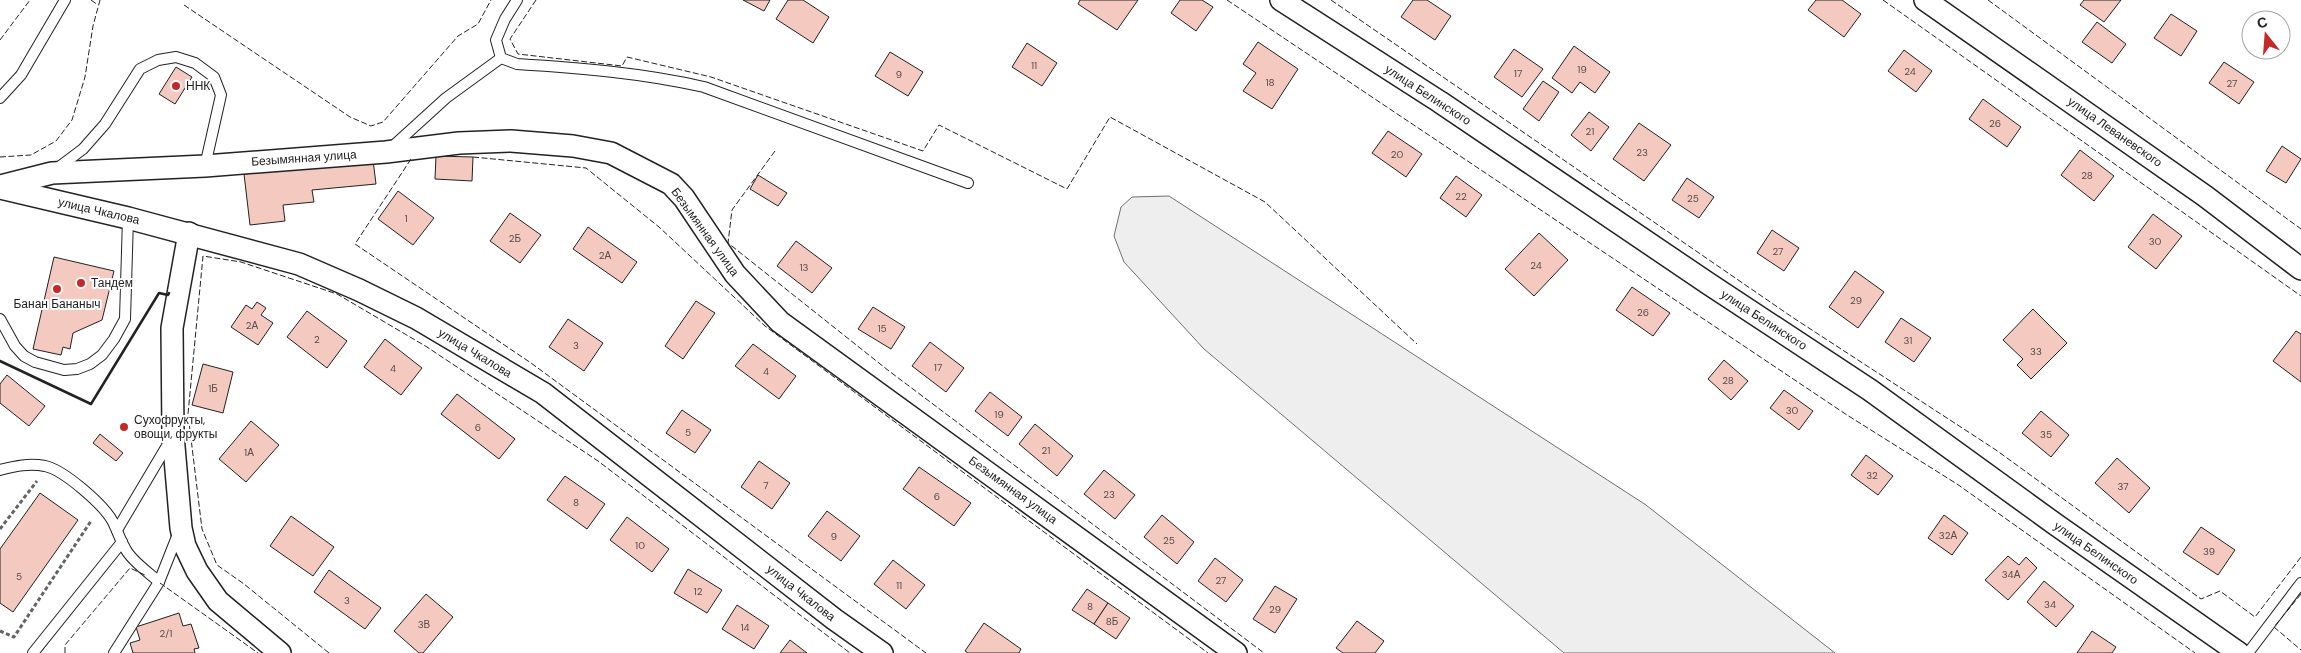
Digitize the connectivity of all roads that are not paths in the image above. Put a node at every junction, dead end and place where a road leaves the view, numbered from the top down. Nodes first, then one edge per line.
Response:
1 (65, 0) edge
2 (517, 0) edge
3 (1281, 0) edge
4 (1925, 0) edge
5 (501, 58) junction
6 (0, 98) edge
7 (386, 152) junction
8 (205, 166) junction
9 (52, 173) junction
10 (968, 182) dead end
11 (0, 187) edge
12 (128, 218) junction
13 (189, 233) junction
14 (2301, 269) edge
15 (0, 319) edge
16 (173, 435) junction
17 (0, 470) edge
18 (181, 528) junction
19 (116, 530) junction
20 (122, 542) junction
21 (159, 582) junction
22 (2301, 583) edge
23 (33, 653) edge
24 (114, 653) edge
25 (280, 653) edge
26 (882, 653) edge
27 (1236, 653) edge
28 (2239, 653) edge
29 (2248, 653) edge

1 - 6 lane
2 - 5 lane
3 - 28 street, улица Белинского
4 - 14 street, улица Леваневского
5 - 7 lane
5 - 10 lane
7 - 8 street, Безымянная улица
7 - 27 street, Безымянная улица
8 - 9 street, Безымянная улица
8 - 9 lane
9 - 11 street, Безымянная улица
11 - 12 street, улица Чкалова
12 - 13 street, улица Чкалова
12 - 15 lane
13 - 16 street
13 - 26 street, улица Чкалова
16 - 18 street
16 - 19 lane
17 - 19 lane
18 - 21 lane
18 - 25 street
19 - 20 lane
20 - 21 lane
20 - 23 lane
21 - 24 lane
22 - 29 lane

